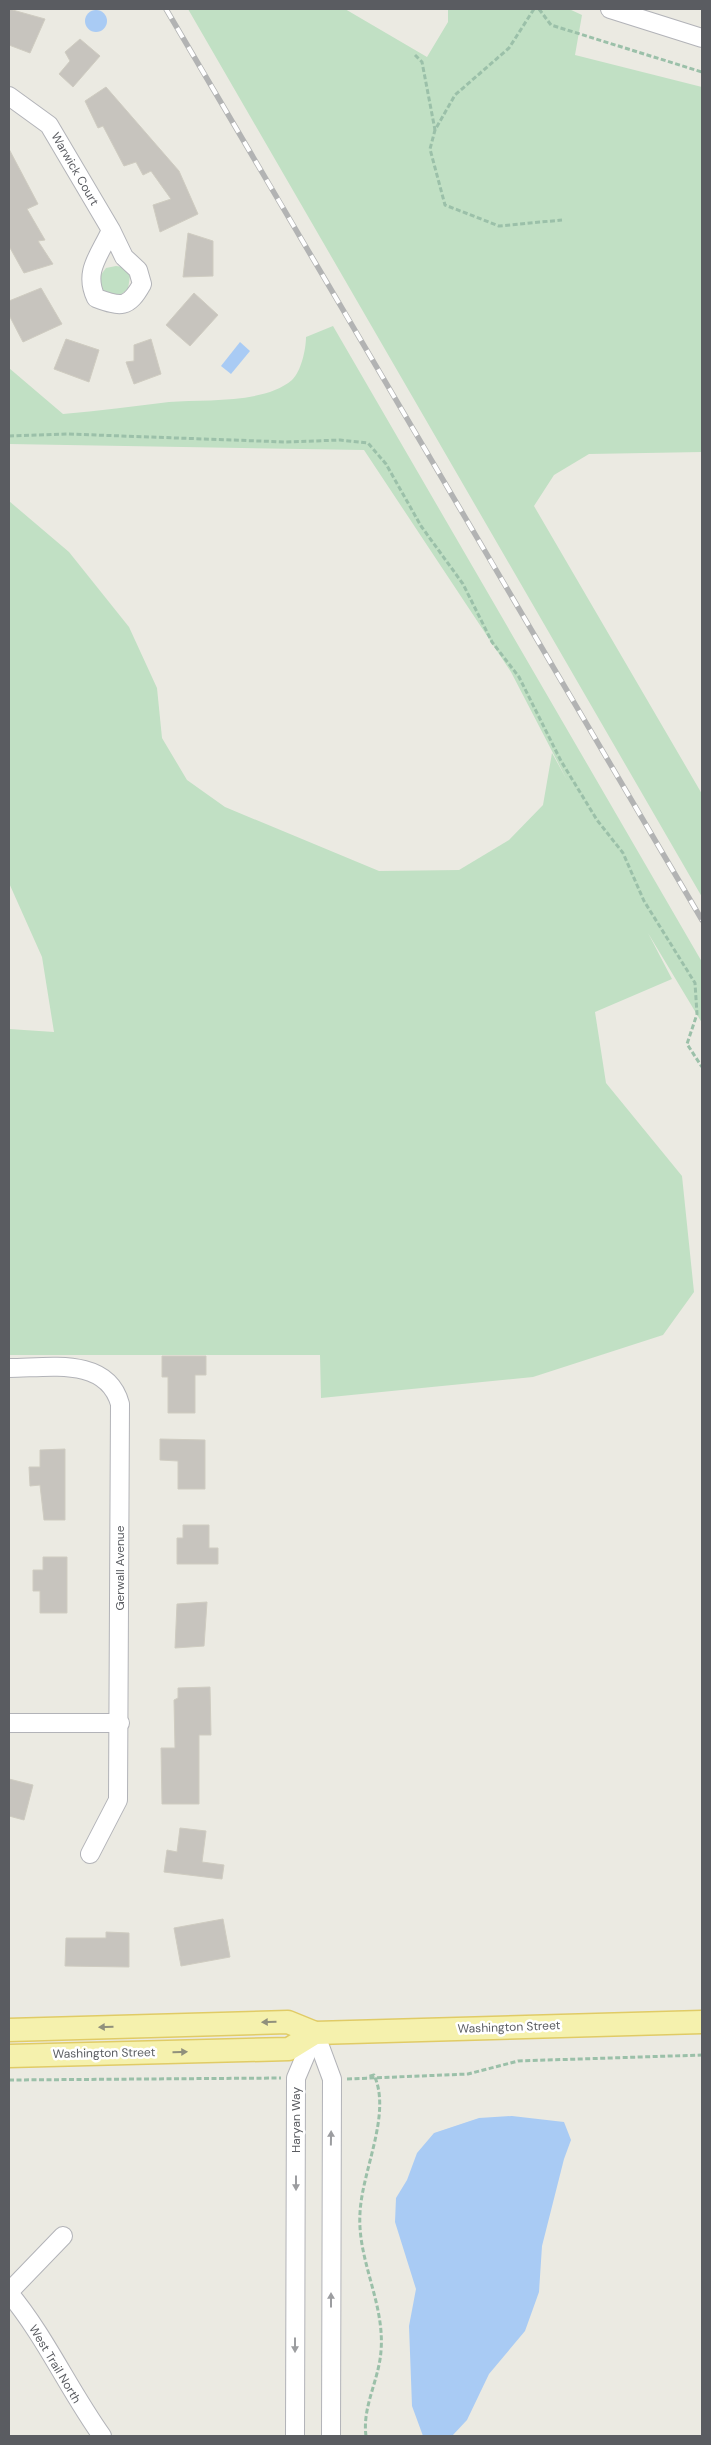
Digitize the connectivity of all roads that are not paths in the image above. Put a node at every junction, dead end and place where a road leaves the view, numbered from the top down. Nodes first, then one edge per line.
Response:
1 (610, 9) edge
2 (702, 38) edge
3 (9, 96) edge
4 (111, 230) dead end
5 (9, 1368) edge
6 (9, 1723) edge
7 (120, 1723) junction
8 (90, 1854) dead end
9 (702, 2022) edge
10 (9, 2030) edge
11 (315, 2033) junction
12 (9, 2056) edge
13 (63, 2236) dead end
14 (9, 2293) edge
15 (102, 2436) edge
16 (295, 2436) edge
17 (331, 2436) edge

1 - 2 street
3 - 4 street, Warwick Court
5 - 7 street, Gerwall Avenue
6 - 7 street
7 - 8 street, Gerwall Avenue
9 - 11 main road, Washington Street
11 -> 10 main road, Washington Street
12 -> 11 main road, Washington Street
11 -> 16 street, Haryan Way
17 -> 11 street
13 - 14 street
14 - 15 street, West Trail North

